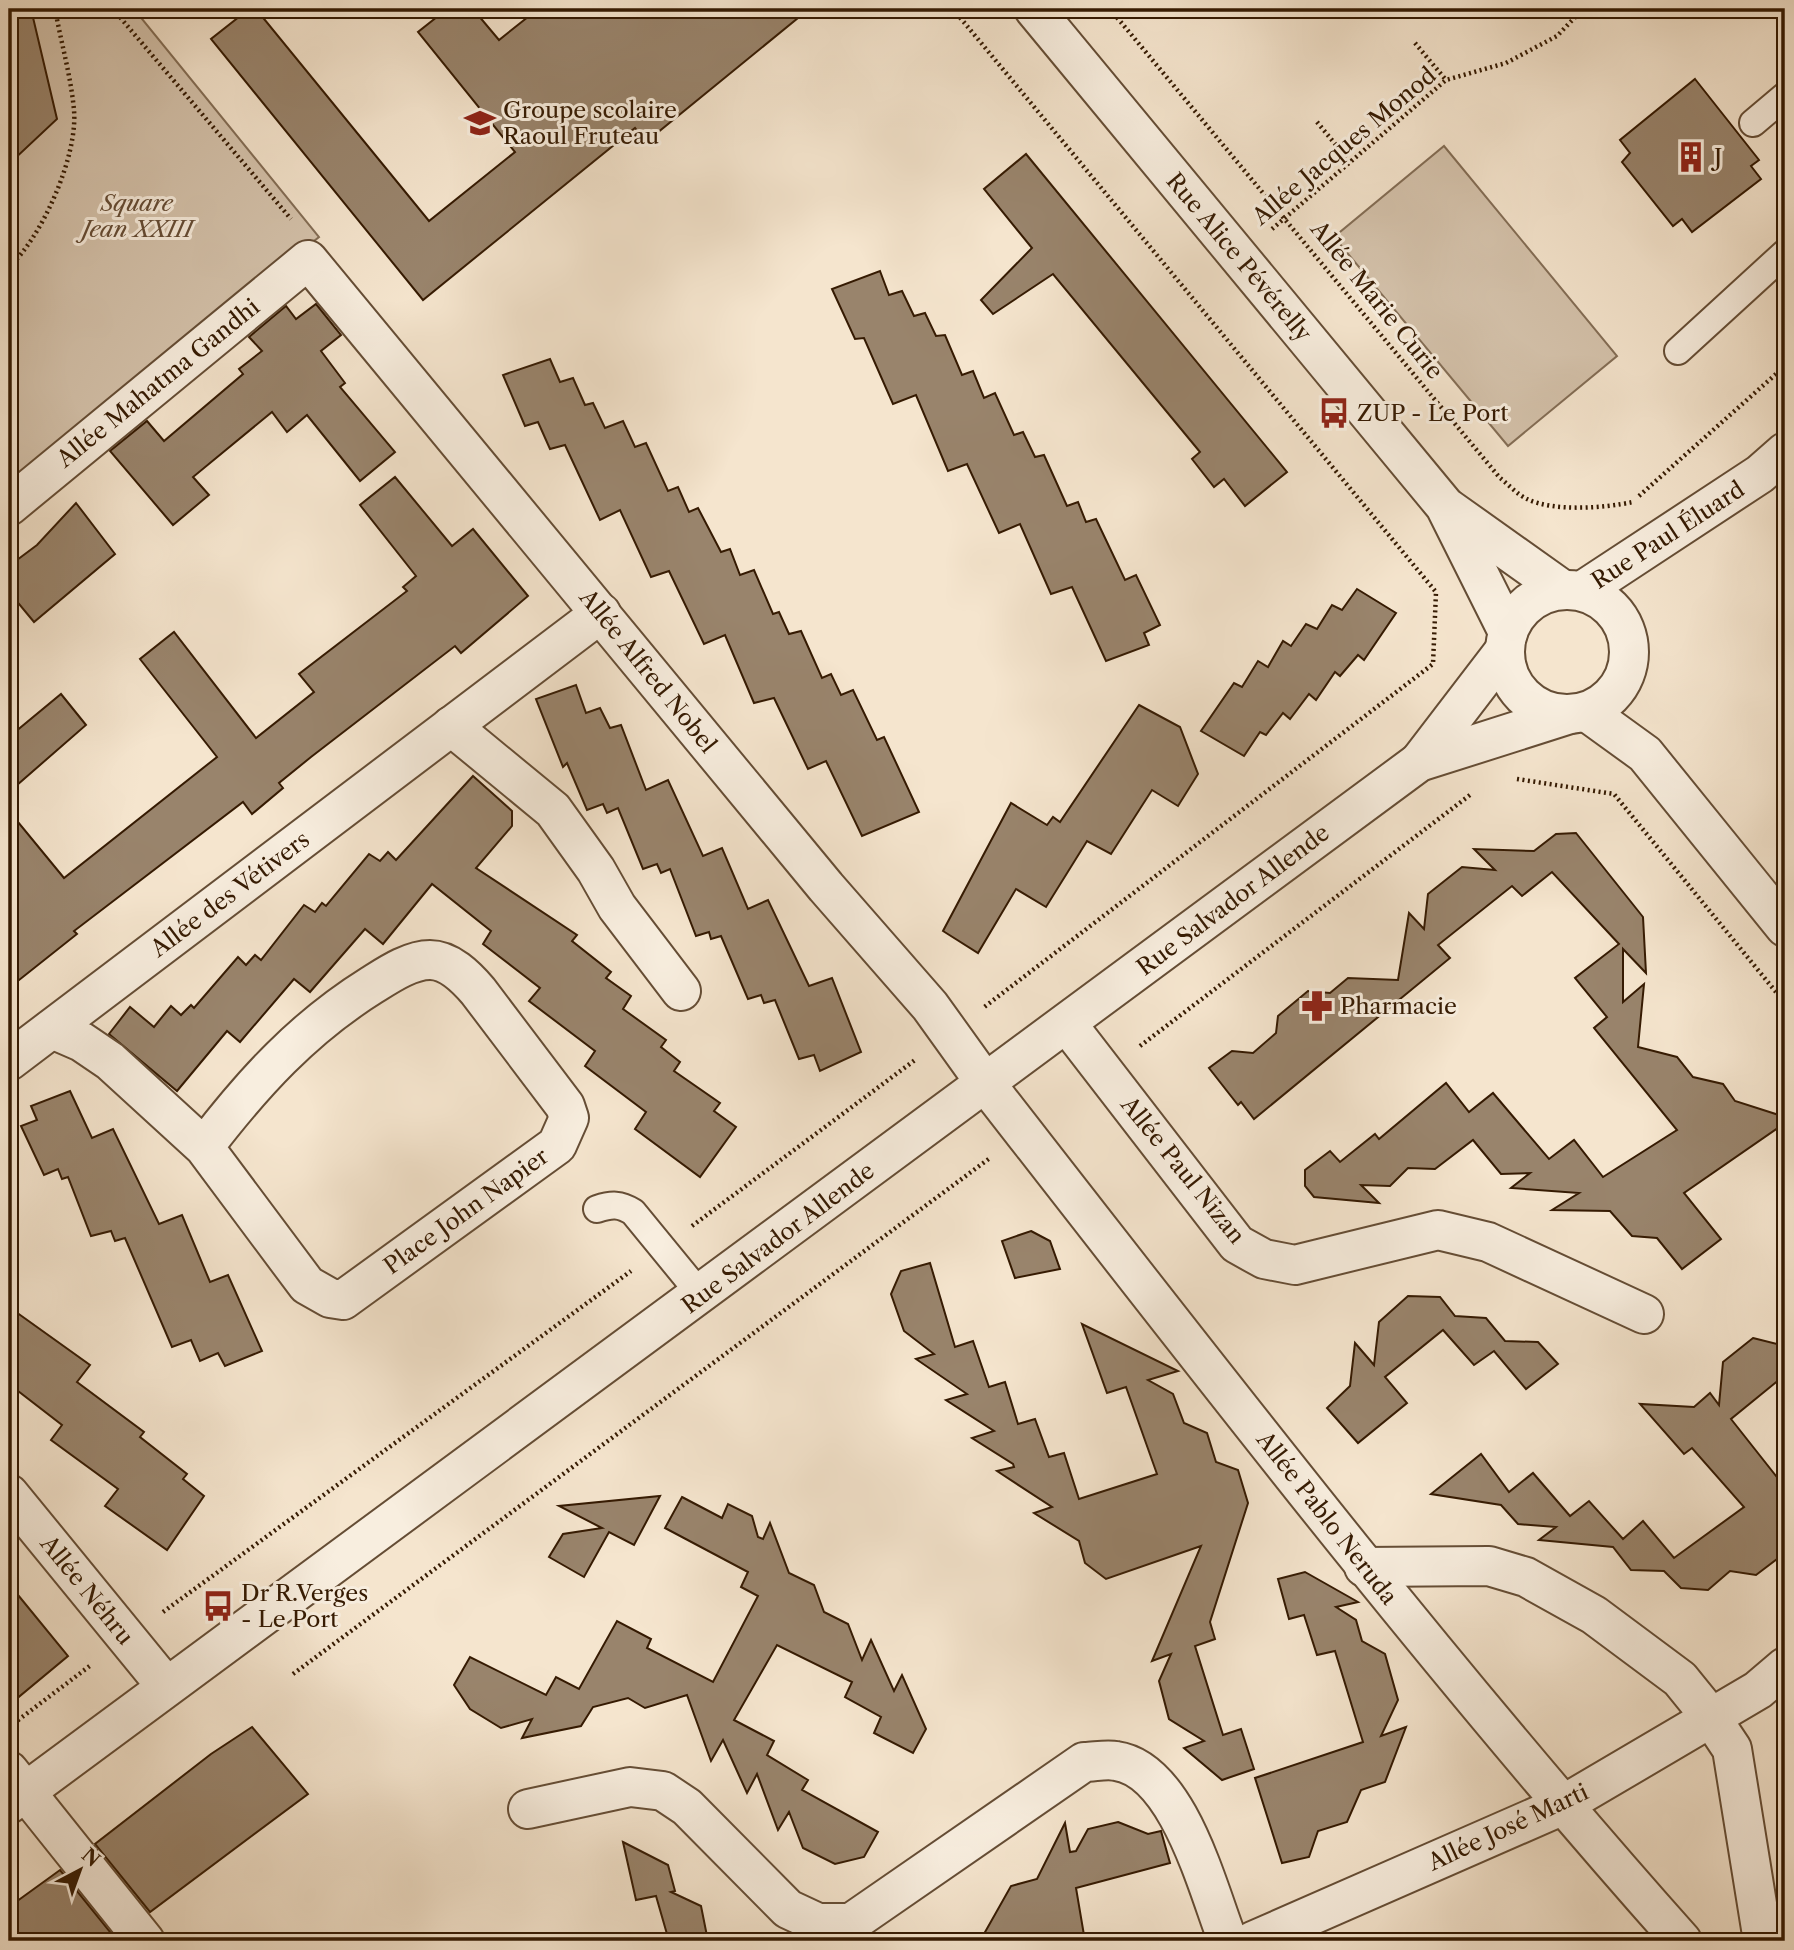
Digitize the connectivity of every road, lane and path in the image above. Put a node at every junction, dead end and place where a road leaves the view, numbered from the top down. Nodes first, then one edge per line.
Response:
1 (55, 9) edge
2 (113, 9) edge
3 (953, 9) edge
4 (1034, 9) edge
5 (1110, 9) edge
6 (1583, 9) edge
7 (1415, 43) dead end
8 (997, 62) dead end
9 (1446, 80) junction
10 (1785, 96) edge
11 (1317, 122) dead end
12 (1753, 123) dead end
13 (1350, 162) junction
14 (1286, 217) junction
15 (1785, 253) edge
16 (1239, 257) junction
17 (308, 260) junction
18 (9, 267) edge
19 (1678, 351) dead end
20 (1785, 366) edge
21 (1785, 452) edge
22 (9, 506) edge
23 (1445, 506) junction
24 (1572, 590) junction
25 (601, 613) junction
26 (1506, 642) junction
27 (1577, 713) junction
28 (451, 726) junction
29 (1419, 762) junction
30 (1508, 778) dead end
31 (1472, 793) dead end
32 (1785, 927) edge
33 (681, 991) dead end
34 (1785, 1003) edge
35 (1067, 1024) junction
36 (52, 1029) junction
37 (9, 1061) edge
38 (1105, 1072) junction
39 (986, 1084) junction
40 (1024, 1133) junction
41 (204, 1147) junction
42 (597, 1209) dead end
43 (701, 1295) junction
44 (1644, 1314) dead end
45 (9, 1494) edge
46 (1364, 1567) junction
47 (1785, 1667) edge
48 (293, 1674) dead end
49 (166, 1686) junction
50 (1710, 1716) junction
51 (14, 1789) edge
52 (1562, 1806) junction
53 (528, 1809) dead end
54 (145, 1941) edge
55 (1228, 1941) edge
56 (1253, 1941) edge
57 (1682, 1941) edge
58 (1763, 1941) edge

1 - 18 path
2 - 17 path
3 - 8 path
4 - 16 street, Rue Alice Pévérelly
5 - 14 path, Allée Marie Curie
6 - 9 path, Allée Jacques Monod
7 - 9 path
9 - 13 path, Allée Jacques Monod
10 - 12 lane
11 - 13 path
13 - 14 path, Allée Jacques Monod
14 - 16 path, Allée Jacques Monod
14 - 20 path, Allée Marie Curie
15 - 19 lane
16 - 23 street, Rue Alice Pévérelly
17 - 22 street, Allée Mahatma Gandhi
17 - 25 street, Allée Alfred Nobel
21 - 24 street, Rue Paul Éluard
23 - 24 street, Rue Alice Pévérelly
23 - 26 street, Rue Alice Pévérelly
24 - 26 street
24 - 27 street
25 - 28 street, Allée des Vétivers
25 - 39 street, Allée Alfred Nobel
26 - 27 street
26 - 29 street
27 - 29 street, Rue Salvador Allende
27 - 32 street
28 - 33 street
28 - 36 street, Allée des Vétivers
29 - 35 street, Rue Salvador Allende
30 - 34 path
31 - 38 path
35 - 38 street, Allée Paul Nizan
35 - 39 street, Rue Salvador Allende
36 - 37 street, Allée des Vétivers
36 - 41 street
38 - 44 street, Allée Paul Nizan
39 - 40 street, Allée Pablo Neruda
39 - 43 street, Rue Salvador Allende
40 - 46 street, Allée Pablo Neruda
40 - 48 path
41 - 41 street, Place John Napier
42 - 43 lane
43 - 49 street, Rue Salvador Allende
45 - 49 street, Allée Néhru
46 - 50 street
46 - 52 street, Allée Pablo Neruda
47 - 50 street, Allée José Marti
49 - 51 street, Rue Salvador Allende
50 - 52 street, Allée José Marti
50 - 58 street
51 - 54 street
52 - 56 street, Allée José Marti
52 - 57 street, Allée Pablo Neruda
53 - 55 street

